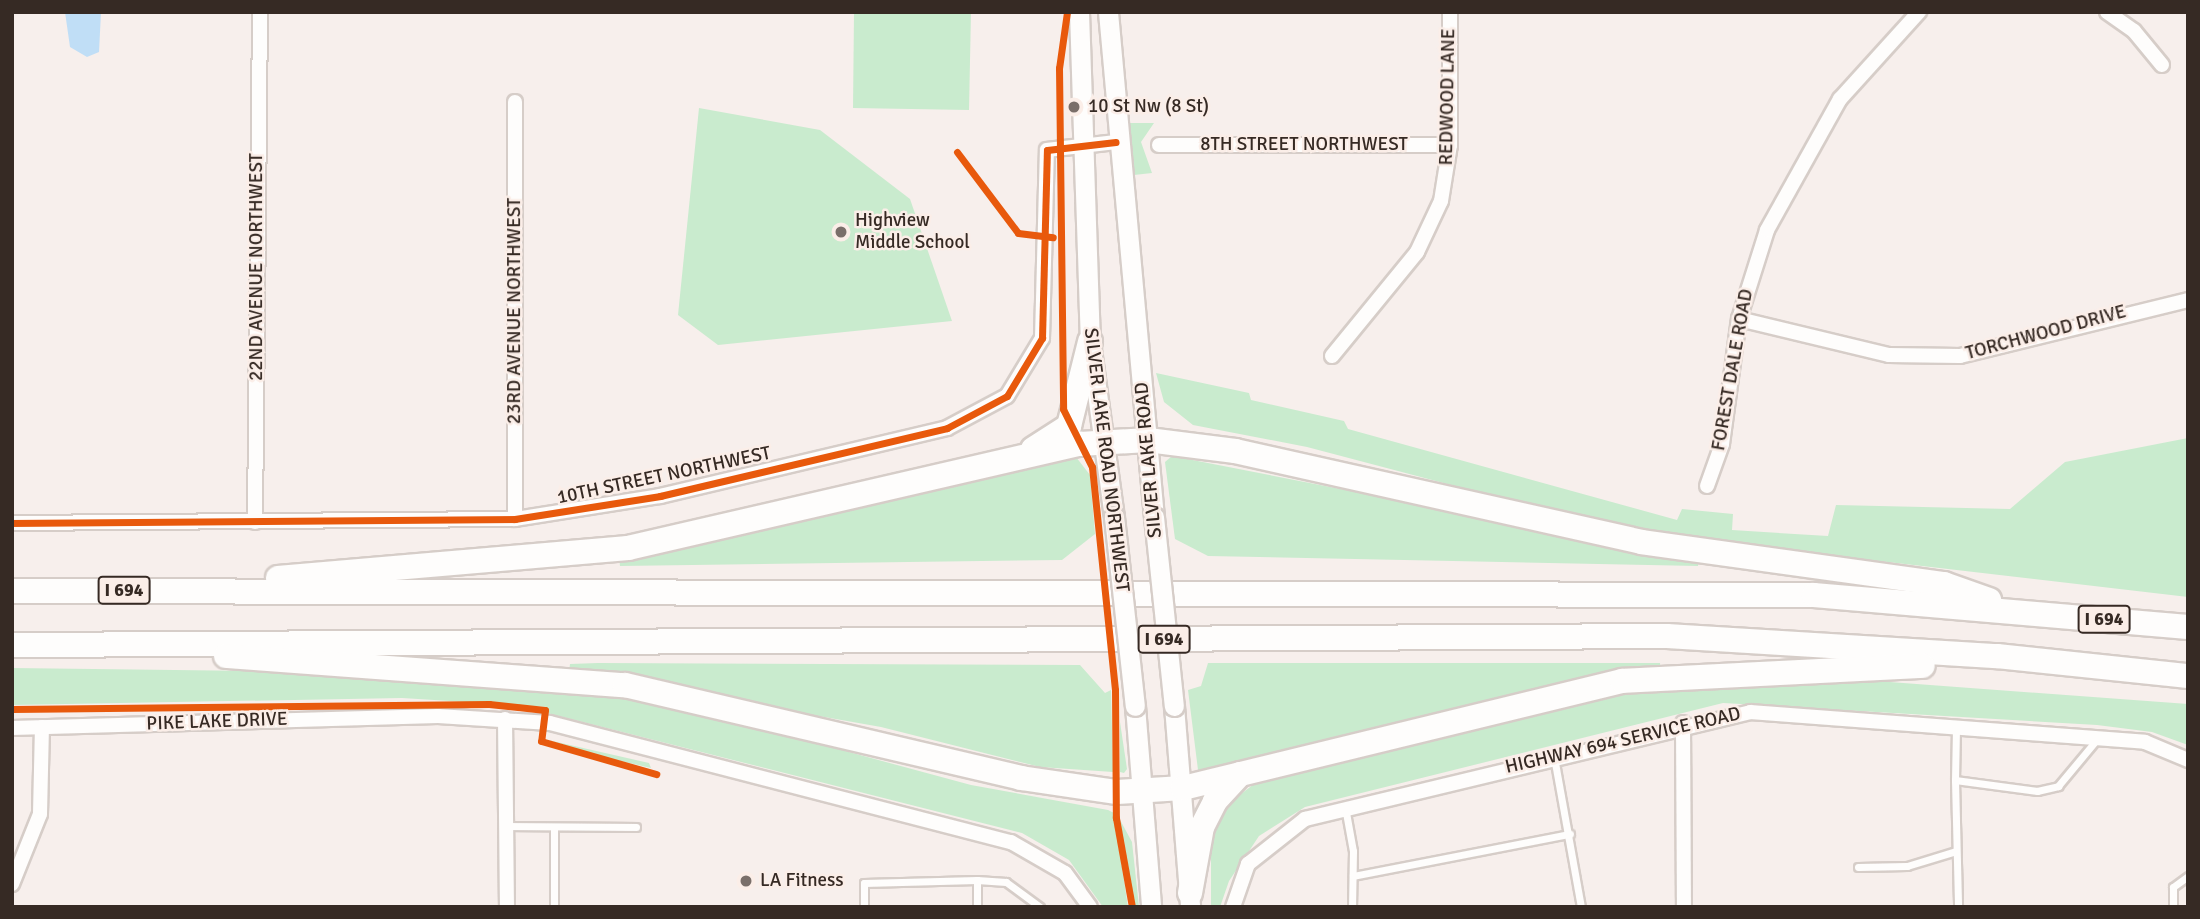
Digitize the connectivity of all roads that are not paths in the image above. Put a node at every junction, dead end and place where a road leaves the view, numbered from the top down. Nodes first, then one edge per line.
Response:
1 (260, 12) edge
2 (1079, 12) edge
3 (1108, 12) edge
4 (1450, 12) edge
5 (1919, 12) edge
6 (2107, 12) edge
7 (2162, 65) dead end
8 (515, 102) dead end
9 (1116, 142) junction
10 (1080, 144) junction
11 (1159, 145) dead end
12 (1450, 145) junction
13 (2188, 300) edge
14 (1739, 319) junction
15 (1090, 342) junction
16 (1332, 356) dead end
17 (1148, 440) junction
18 (1106, 442) junction
19 (1017, 459) junction
20 (1707, 486) dead end
21 (515, 519) junction
22 (255, 522) junction
23 (12, 523) edge
24 (236, 588) junction
25 (12, 591) edge
26 (2020, 610) junction
27 (2188, 627) edge
28 (12, 645) edge
29 (156, 645) junction
30 (2179, 675) edge
31 (505, 719) junction
32 (1683, 723) junction
33 (42, 727) junction
34 (1956, 727) junction
35 (12, 728) edge
36 (2098, 738) junction
37 (1554, 757) junction
38 (2187, 760) edge
39 (1240, 774) junction
40 (1955, 780) junction
41 (1183, 788) junction
42 (1142, 792) junction
43 (1345, 807) junction
44 (506, 826) junction
45 (554, 827) junction
46 (636, 827) dead end
47 (1570, 834) junction
48 (1956, 851) junction
49 (1858, 867) dead end
50 (1353, 876) junction
51 (2188, 876) edge
52 (976, 880) junction
53 (12, 884) edge
54 (1190, 900) edge
55 (507, 907) edge
56 (554, 907) edge
57 (864, 907) edge
58 (977, 907) edge
59 (1040, 907) edge
60 (1090, 907) edge
61 (1151, 907) edge
62 (1233, 907) edge
63 (1352, 907) edge
64 (1581, 907) edge
65 (1684, 907) edge
66 (1958, 907) edge
67 (2173, 907) edge

1 - 22 street, 22ND AVENUE NORTHWEST
2 - 10 main road, SILVER LAKE ROAD NORTHWEST
3 - 9 main road, SILVER LAKE ROAD
4 - 12 street, REDWOOD LANE
5 - 14 street, FOREST DALE ROAD
6 - 7 street
8 - 21 street, 23RD AVENUE NORTHWEST
9 - 10 street
9 - 17 main road, SILVER LAKE ROAD
10 - 15 main road, SILVER LAKE ROAD NORTHWEST
10 - 21 street, 10TH STREET NORTHWEST
11 - 12 street, 8TH STREET NORTHWEST
12 - 16 street, REDWOOD LANE
13 - 14 street, TORCHWOOD DRIVE
14 - 20 street, FOREST DALE ROAD
15 - 18 main road, SILVER LAKE ROAD NORTHWEST
15 - 19 highway
17 - 18 highway
17 - 26 highway
17 - 41 main road, SILVER LAKE ROAD, bridge
18 - 19 highway
18 - 42 main road, SILVER LAKE ROAD NORTHWEST, bridge
19 - 24 highway
21 - 22 street, 10TH STREET NORTHWEST
22 - 23 street, 10TH STREET NORTHWEST
24 - 25 highway, I 694
24 - 26 highway, I 694
26 - 27 highway, I 694
28 - 29 highway, I 694
29 - 30 highway, I 694
29 - 42 highway
30 - 39 highway
31 - 33 street, PIKE LAKE DRIVE
31 - 44 street
31 - 60 street, PIKE LAKE DRIVE
32 - 34 street, HIGHWAY 694 SERVICE ROAD
32 - 37 street, HIGHWAY 694 SERVICE ROAD
32 - 65 street
33 - 35 street, PIKE LAKE DRIVE
33 - 53 street
34 - 36 street, HIGHWAY 694 SERVICE ROAD
34 - 40 lane
36 - 38 street, HIGHWAY 694 SERVICE ROAD
36 - 40 lane
37 - 43 street, HIGHWAY 694 SERVICE ROAD
37 - 47 lane
39 - 41 highway
39 - 54 highway
40 - 48 lane
41 - 42 highway
41 - 54 main road, SILVER LAKE ROAD
42 - 61 main road, SILVER LAKE ROAD NORTHWEST
43 - 50 lane
43 - 62 street, HIGHWAY 694 SERVICE ROAD
44 - 45 lane
44 - 55 street
45 - 46 lane
45 - 56 lane
47 - 50 lane
47 - 64 lane
48 - 49 lane
48 - 66 lane
50 - 63 lane
51 - 67 lane
52 - 57 lane
52 - 58 lane
52 - 59 lane

